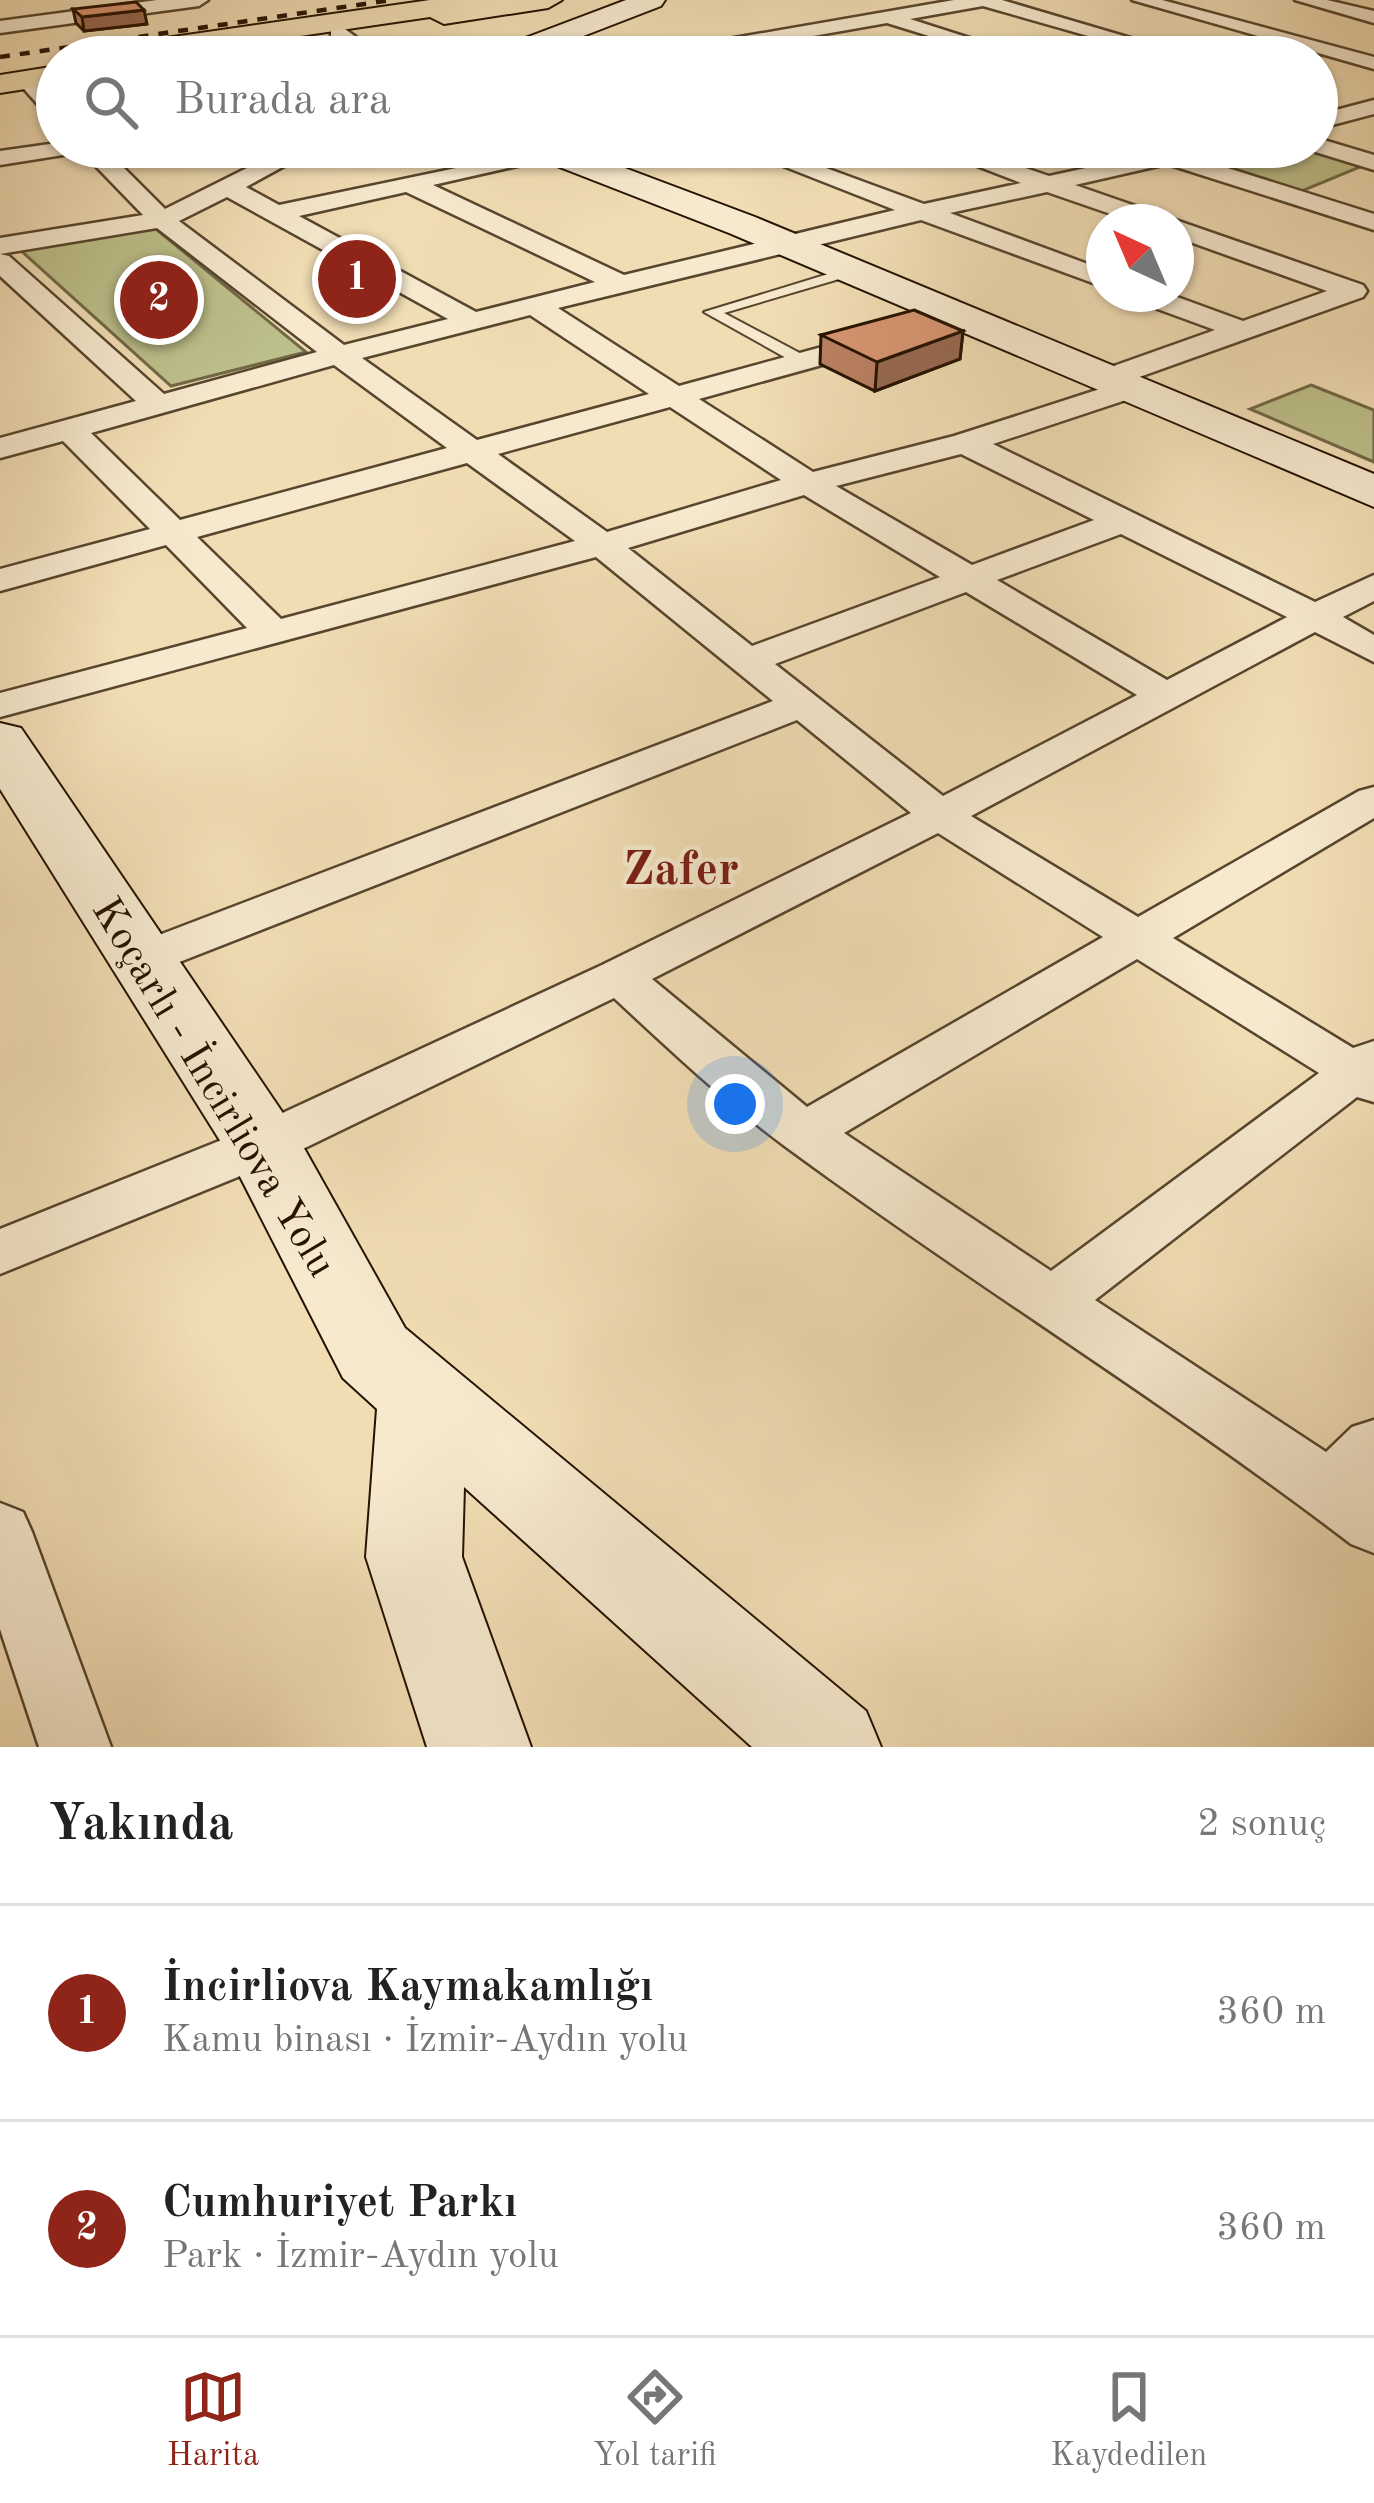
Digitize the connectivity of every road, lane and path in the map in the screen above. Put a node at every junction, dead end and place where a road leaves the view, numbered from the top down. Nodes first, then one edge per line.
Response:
1 (199, 0) edge
2 (487, 0) edge
3 (548, 0) edge
4 (651, 0) edge
5 (986, 0) edge
6 (1141, 0) edge
7 (1159, 0) edge
8 (1304, 0) edge
9 (187, 1) edge
10 (1374, 16) edge
11 (885, 18) junction
12 (0, 27) edge
13 (338, 33) junction
14 (240, 36) edge
15 (319, 36) edge
16 (342, 36) edge
17 (557, 36) edge
18 (779, 36) edge
19 (947, 36) edge
20 (1112, 36) edge
21 (1283, 36) edge
22 (1290, 36) edge
23 (1338, 49) edge
24 (1338, 50) edge
25 (1374, 59) edge
26 (1338, 98) edge
27 (1374, 107) edge
28 (1338, 116) edge
29 (1338, 152) edge
30 (36, 153) edge
31 (0, 158) edge
32 (1374, 163) edge
33 (111, 168) edge
34 (265, 168) edge
35 (471, 168) edge
36 (592, 168) edge
37 (804, 168) edge
38 (1004, 168) edge
39 (1118, 168) edge
40 (1202, 168) edge
41 (1050, 183) junction
42 (410, 184) junction
43 (227, 187) junction
44 (1109, 204) edge
45 (922, 212) junction
46 (279, 213) junction
47 (162, 220) junction
48 (1374, 222) edge
49 (1194, 234) edge
50 (783, 243) junction
51 (0, 246) edge
52 (0, 262) edge
53 (851, 271) junction
54 (1086, 272) edge
55 (621, 284) junction
56 (535, 306) junction
57 (1192, 312) edge
58 (961, 318) junction
59 (474, 322) junction
60 (1242, 330) junction
61 (339, 355) junction
62 (803, 361) junction
63 (1118, 384) junction
64 (674, 397) junction
65 (155, 402) junction
66 (68, 427) junction
67 (965, 442) junction
68 (0, 448) edge
69 (472, 452) junction
70 (808, 483) junction
71 (1374, 492) edge
72 (1124, 521) junction
73 (177, 532) junction
74 (602, 545) junction
75 (970, 578) junction
76 (0, 580) edge
77 (1374, 586) edge
78 (1316, 616) junction
79 (273, 632) junction
80 (1374, 651) edge
81 (744, 662) junction
82 (1166, 696) junction
83 (0, 705) edge
84 (800, 705) junction
85 (0, 741) edge
86 (1374, 800) edge
87 (940, 814) junction
88 (1134, 936) junction
89 (142, 959) junction
90 (620, 976) junction
91 (1367, 1072) edge
92 (802, 1132) junction
93 (263, 1145) junction
94 (0, 1252) edge
95 (1051, 1304) junction
96 (423, 1395) junction
97 (1374, 1446) edge
98 (1352, 1507) edge
99 (0, 1532) edge
100 (76, 1747) edge
101 (479, 1747) edge
102 (829, 1747) edge

1 - 9 street
2 - 14 highway
3 - 13 highway
4 - 17 street
5 - 11 street
5 - 20 street
6 - 21 street
7 - 22 street
8 - 10 street
9 - 12 street
11 - 18 street
11 - 19 street
13 - 15 highway
13 - 16 street
23 - 25 street
24 - 25 street
26 - 27 street
27 - 28 street
29 - 32 street
30 - 31 street
33 - 47 street
34 - 43 street
35 - 42 street
36 - 50 street
37 - 45 street
38 - 41 street
39 - 41 street
40 - 48 street
41 - 44 street
41 - 45 street
42 - 46 street
42 - 55 street
43 - 46 street
43 - 47 street
45 - 50 street
45 - 54 street
46 - 59 street
47 - 51 street
47 - 61 street
49 - 60 street
50 - 53 street
50 - 55 street
52 - 65 street
53 - 58 street
53 - 62 lane
55 - 56 street
56 - 59 street
56 - 64 street
57 - 60 street
58 - 62 street
58 - 63 street
59 - 61 street
60 - 63 street
61 - 65 street
61 - 69 street
62 - 64 street
63 - 67 street
63 - 71 street
64 - 69 street
64 - 70 street
65 - 66 street
66 - 68 street
66 - 73 street
67 - 70 street
67 - 72 street
69 - 73 street
69 - 74 street
70 - 74 street
70 - 75 street
72 - 75 street
72 - 78 street
73 - 76 street
73 - 79 street
74 - 79 street
74 - 81 street
75 - 81 street
75 - 82 street
77 - 78 street
78 - 80 street
78 - 82 street
79 - 83 street
81 - 84 street
82 - 87 street
84 - 87 street
84 - 89 street
85 - 89 street, Koçarlı - İncirliova Yolu
86 - 88 street
87 - 88 street
87 - 90 street
88 - 91 street
88 - 92 street
89 - 93 street, Koçarlı - İncirliova Yolu
90 - 92 street
90 - 93 street
91 - 95 street
92 - 95 street
93 - 94 street
93 - 96 street, Koçarlı - İncirliova Yolu
95 - 98 street
96 - 101 street
96 - 102 street, Koçarlı - İncirliova Yolu
97 - 98 street
99 - 100 street

